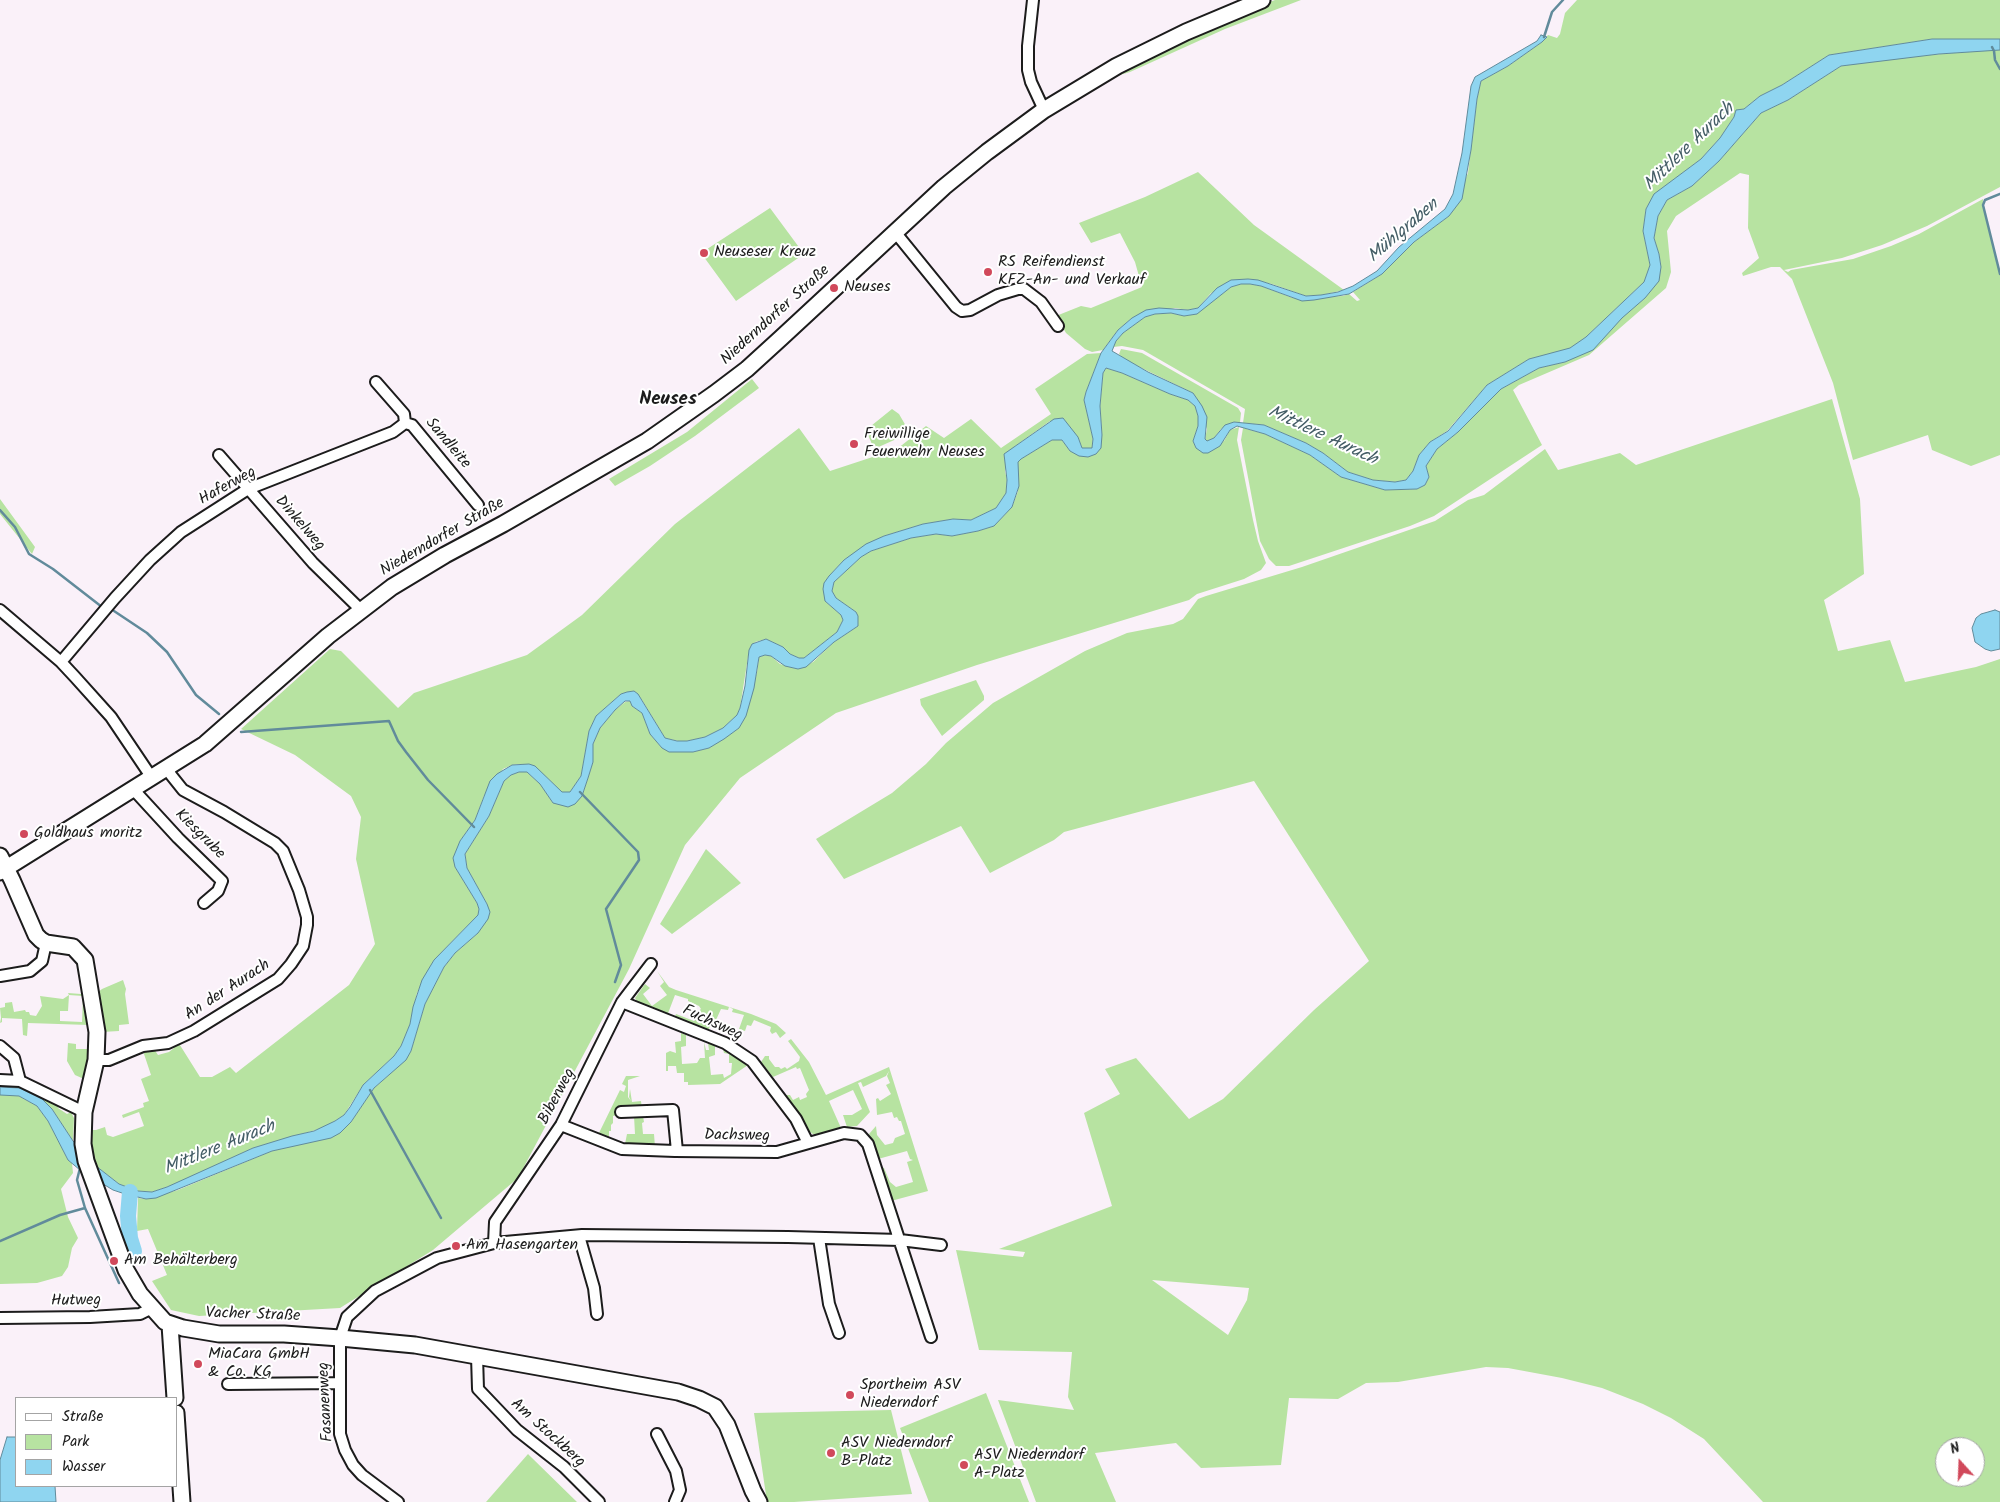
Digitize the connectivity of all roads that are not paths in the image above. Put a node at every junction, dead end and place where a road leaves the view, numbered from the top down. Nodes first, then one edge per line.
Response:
1 (1033, 0) edge
2 (1262, 0) edge
3 (1044, 110) junction
4 (895, 232) junction
5 (1058, 326) dead end
6 (376, 382) dead end
7 (405, 422) junction
8 (219, 455) dead end
9 (248, 489) junction
10 (478, 505) dead end
11 (0, 610) edge
12 (361, 610) junction
13 (61, 662) junction
14 (168, 768) junction
15 (152, 778) junction
16 (133, 789) junction
17 (2, 865) edge
18 (204, 903) dead end
19 (46, 943) junction
20 (651, 964) dead end
21 (0, 976) edge
22 (622, 1002) junction
23 (0, 1046) edge
24 (96, 1060) junction
25 (0, 1080) edge
26 (20, 1081) junction
27 (84, 1112) junction
28 (621, 1112) dead end
29 (561, 1126) junction
30 (808, 1143) junction
31 (677, 1151) junction
32 (579, 1236) junction
33 (819, 1238) junction
34 (900, 1240) junction
35 (494, 1243) junction
36 (941, 1244) dead end
37 (152, 1308) junction
38 (597, 1314) dead end
39 (0, 1318) edge
40 (170, 1325) junction
41 (839, 1333) dead end
42 (931, 1337) dead end
43 (340, 1338) junction
44 (477, 1356) junction
45 (339, 1383) junction
46 (228, 1384) dead end
47 (175, 1397) edge
48 (656, 1434) dead end
49 (178, 1443) edge
50 (182, 1502) edge
51 (398, 1502) edge
52 (599, 1502) edge
53 (675, 1502) edge
54 (760, 1502) edge

1 - 3 street
2 - 3 main road, Niederndorfer Straße
3 - 4 main road, Niederndorfer Straße
4 - 5 street
4 - 12 main road, Niederndorfer Straße
6 - 7 street, Sandleite
7 - 9 street, Haferweg
7 - 10 street, Sandleite
8 - 9 street, Dinkelweg
9 - 12 street, Dinkelweg
9 - 13 street, Haferweg
11 - 13 street
12 - 14 main road, Niederndorfer Straße
13 - 15 street
14 - 15 main road, Niederndorfer Straße
14 - 24 street, An der Aurach
15 - 16 main road, Niederndorfer Straße
16 - 17 main road, Niederndorfer Straße
16 - 18 street, Kiesgrube
17 - 19 main road
19 - 21 street
19 - 24 main road
20 - 22 street, Biberweg
22 - 29 street, Biberweg
22 - 30 street, Fuchsweg
23 - 26 street
24 - 27 main road
25 - 26 street
26 - 27 street
27 - 37 main road
28 - 31 street
29 - 31 street, Dachsweg
29 - 35 street, Biberweg
30 - 31 street, Dachsweg
30 - 34 street, Dachsweg
32 - 33 street
32 - 35 street
32 - 38 street
33 - 34 street
33 - 41 street
34 - 36 street
34 - 42 street
35 - 43 street
37 - 39 street, Hutweg
37 - 40 main road
40 - 43 main road, Vacher Straße
40 - 47 main road
43 - 44 main road, Vacher Straße
43 - 45 street, Fasanenweg
44 - 52 street, Am Stockberg
44 - 54 main road, Vacher Straße
45 - 46 street
45 - 51 street, Fasanenweg
48 - 53 street
49 - 50 main road

